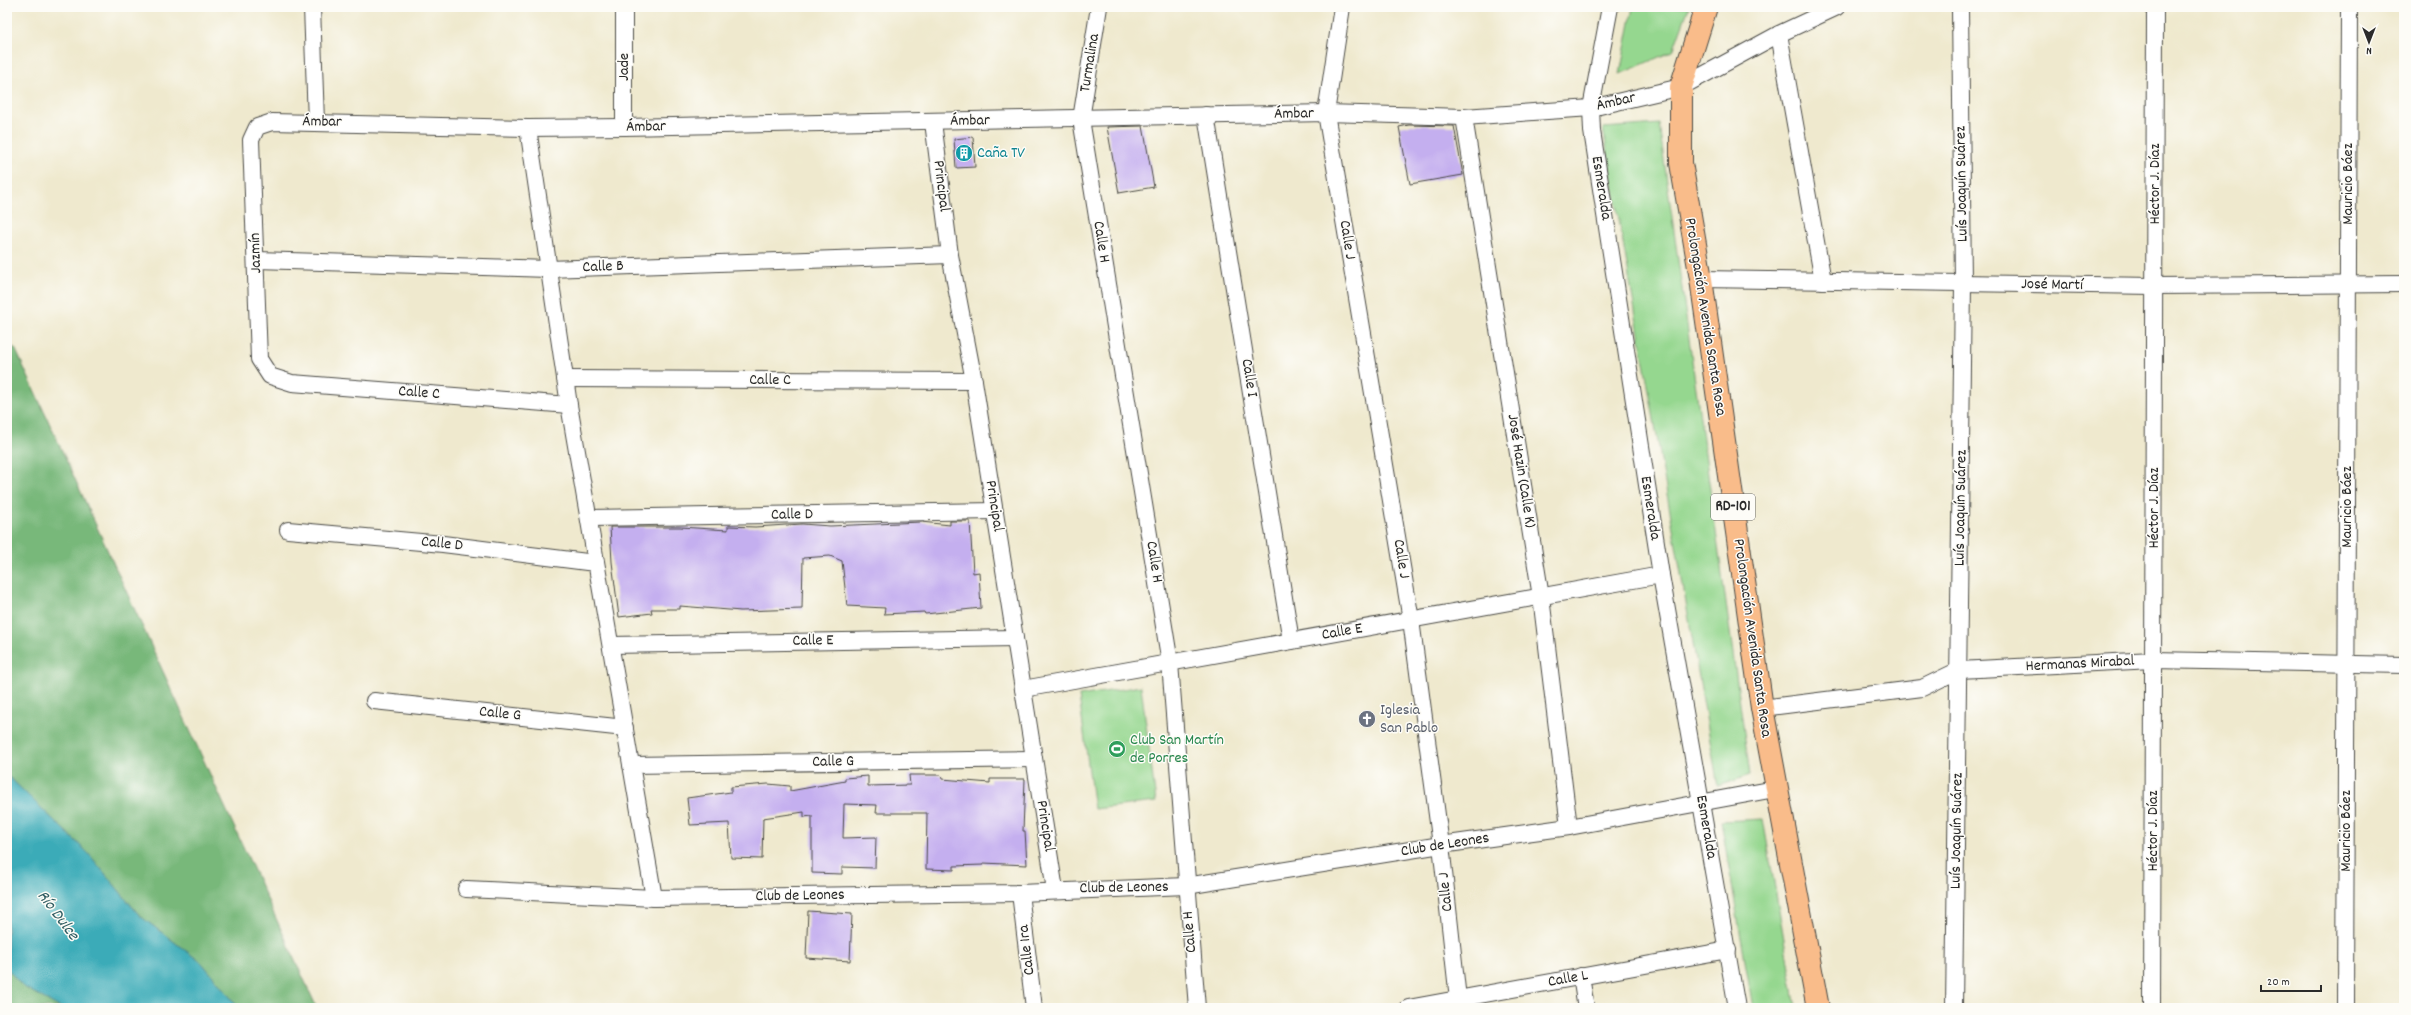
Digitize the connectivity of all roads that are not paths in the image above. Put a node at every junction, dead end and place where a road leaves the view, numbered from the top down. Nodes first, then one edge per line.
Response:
1 (312, 7) edge
2 (624, 7) edge
3 (1099, 7) edge
4 (1342, 7) edge
5 (1610, 7) edge
6 (1706, 7) edge
7 (1837, 7) edge
8 (1960, 7) edge
9 (2155, 7) edge
10 (2349, 7) edge
11 (1779, 34) junction
12 (1681, 87) junction
13 (1591, 108) junction
14 (1326, 113) junction
15 (1206, 115) junction
16 (1464, 117) junction
17 (1080, 119) junction
18 (316, 122) junction
19 (933, 122) junction
20 (256, 127) joint
21 (624, 127) junction
22 (528, 128) junction
23 (950, 255) junction
24 (257, 260) junction
25 (548, 269) junction
26 (1700, 279) junction
27 (1823, 281) junction
28 (1963, 284) junction
29 (2348, 284) junction
30 (2404, 284) edge
31 (2154, 286) junction
32 (270, 376) joint
33 (565, 379) junction
34 (974, 381) junction
35 (569, 405) junction
36 (995, 511) junction
37 (590, 518) junction
38 (288, 530) dead end
39 (595, 563) junction
40 (1661, 576) junction
41 (1541, 597) junction
42 (1411, 620) junction
43 (1015, 638) junction
44 (1291, 641) junction
45 (612, 645) junction
46 (2153, 660) junction
47 (1170, 663) junction
48 (2347, 665) junction
49 (2404, 665) edge
50 (1959, 670) junction
51 (1023, 689) junction
52 (374, 701) dead end
53 (1762, 708) junction
54 (626, 728) junction
55 (1034, 759) junction
56 (631, 765) junction
57 (1775, 789) junction
58 (1702, 802) junction
59 (1569, 827) junction
60 (1441, 845) junction
61 (1186, 886) junction
62 (466, 889) dead end
63 (1055, 890) junction
64 (1020, 893) junction
65 (654, 898) junction
66 (1728, 950) junction
67 (1581, 976) junction
68 (1459, 1004) edge
69 (1034, 1008) edge
70 (1197, 1008) edge
71 (1408, 1008) edge
72 (1586, 1008) edge
73 (1737, 1008) edge
74 (1818, 1008) edge
75 (1954, 1008) edge
76 (2152, 1008) edge
77 (2345, 1008) edge

1 - 18 street
2 - 21 street, Jade
3 - 17 street, Turmalina
4 - 14 street, Calle J
5 - 13 street, Esmeralda
6 - 12 main road, Prolongación Avenida Santa Rosa / RD-101
7 - 11 street, Ámbar
8 - 28 street, Luís Joaquín Suárez
9 - 31 street, Héctor J. Díaz
10 - 29 street, Mauricio Báez
11 - 12 street, Ámbar
11 - 27 street
12 - 13 street, Ámbar
12 - 26 main road, Prolongación Avenida Santa Rosa / RD-101
13 - 16 street, Ámbar
13 - 40 street, Esmeralda
14 - 15 street, Ámbar
14 - 16 street, Ámbar
14 - 42 street, Calle J
15 - 17 street, Ámbar
15 - 44 street, Calle I
16 - 41 street, José Hazin (Calle K)
17 - 19 street, Ámbar
17 - 47 street, Calle H
18 - 20 street, Ámbar
18 - 22 street, Ámbar
19 - 21 street, Ámbar
19 - 23 street, Principal
20 - 24 street, Jazmín
21 - 22 street, Ámbar
22 - 25 street
23 - 25 street, Calle B
23 - 34 street, Principal
24 - 25 street, Calle B
24 - 32 street, Jazmín
25 - 33 street
26 - 27 street, José Martí
26 - 53 main road, Prolongación Avenida Santa Rosa / RD-101
27 - 28 street, José Martí
28 - 31 street, José Martí
28 - 50 street, Luís Joaquín Suárez
29 - 30 street, José Martí
29 - 31 street, José Martí
29 - 48 street, Mauricio Báez
31 - 46 street, Héctor J. Díaz
32 - 35 street, Calle C
33 - 34 street, Calle C
33 - 35 street
34 - 36 street, Principal
35 - 37 street
36 - 37 street, Calle D
36 - 43 street, Principal
37 - 39 street
38 - 39 street, Calle D
39 - 45 street
40 - 41 street, Calle E
40 - 58 street, Esmeralda
41 - 42 street, Calle E
41 - 59 street, José Hazin (Calle K)
42 - 44 street, Calle E
42 - 60 street, Calle J
43 - 45 street, Calle E
43 - 51 street, Principal
44 - 47 street, Calle E
45 - 54 street
46 - 48 street, Hermanas Mirabal
46 - 50 street, Hermanas Mirabal
46 - 76 street, Héctor J. Díaz
47 - 51 street, Calle E
47 - 61 street, Calle H
48 - 49 street, Hermanas Mirabal
48 - 77 street, Mauricio Báez
50 - 53 street, Hermanas Mirabal
50 - 75 street, Luís Joaquín Suárez
51 - 55 street, Principal
52 - 54 street, Calle G
53 - 57 main road, Prolongación Avenida Santa Rosa / RD-101
54 - 56 street
55 - 56 street, Calle G
55 - 63 street, Principal
56 - 65 street
57 - 58 street, Club de Leones
57 - 74 main road, Prolongación Avenida Santa Rosa / RD-101
58 - 59 street, Club de Leones
58 - 66 street, Esmeralda
59 - 60 street, Club de Leones
60 - 61 street, Club de Leones
60 - 68 street, Calle J
61 - 63 street, Club de Leones
61 - 70 street, Calle H
62 - 65 street, Club de Leones
63 - 64 street, Club de Leones
64 - 65 street, Club de Leones
64 - 69 street, Calle 1ra
66 - 67 street, Calle L
66 - 73 street, Esmeralda
67 - 68 street, Calle L
67 - 72 street
68 - 71 street, Calle L

